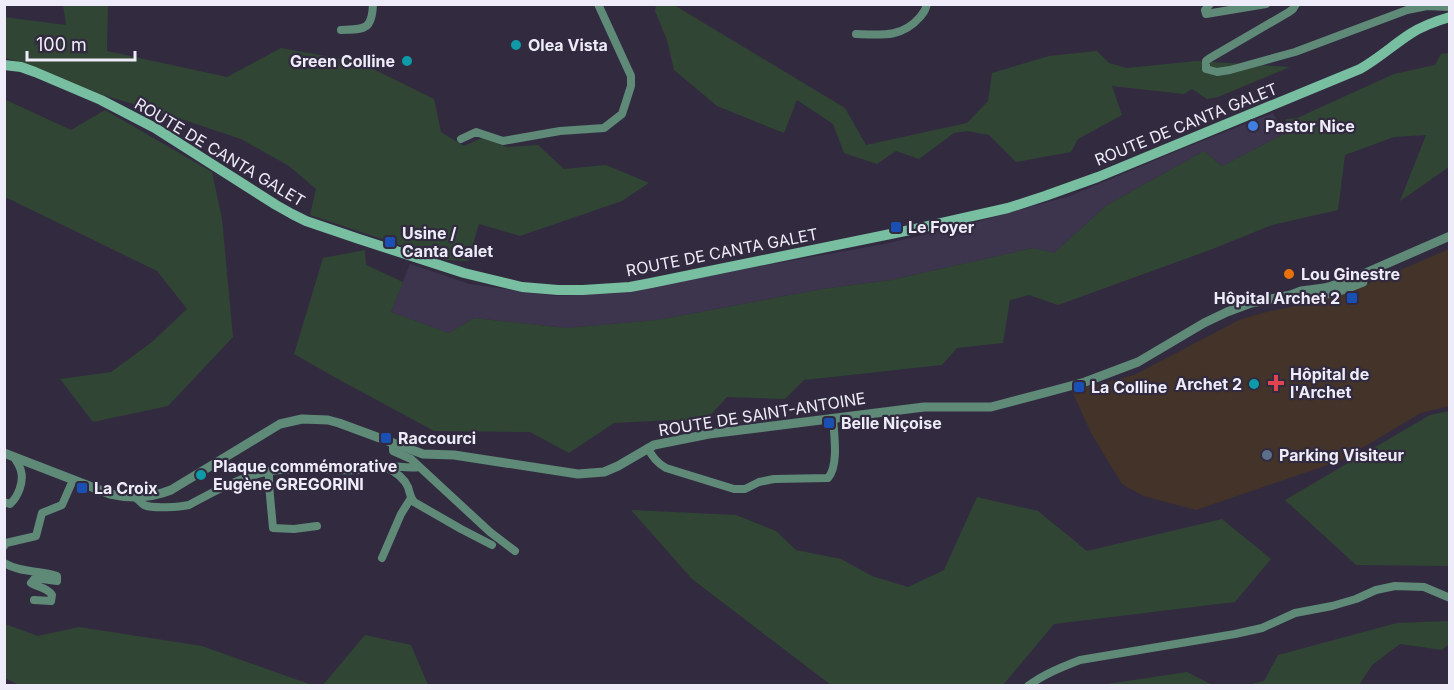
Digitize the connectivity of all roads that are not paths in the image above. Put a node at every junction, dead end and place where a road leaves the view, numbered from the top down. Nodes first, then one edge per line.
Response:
1 (373, 4) edge
2 (598, 4) edge
3 (927, 4) edge
4 (1210, 4) edge
5 (1266, 4) edge
6 (1296, 4) edge
7 (1449, 7) edge
8 (1449, 17) edge
9 (341, 30) dead end
10 (856, 34) dead end
11 (4, 65) edge
12 (461, 138) dead end
13 (1449, 236) edge
14 (1449, 242) edge
15 (1323, 292) junction
16 (833, 418) junction
17 (393, 444) junction
18 (648, 448) junction
19 (4, 453) edge
20 (14, 457) junction
21 (380, 466) junction
22 (419, 467) junction
23 (269, 471) junction
24 (73, 480) junction
25 (136, 498) junction
26 (411, 498) junction
27 (4, 502) edge
28 (317, 526) dead end
29 (492, 545) dead end
30 (4, 546) edge
31 (515, 551) dead end
32 (382, 558) dead end
33 (4, 563) edge
34 (1449, 598) edge
35 (34, 600) dead end
36 (1028, 686) edge

1 - 9 street
2 - 12 street
3 - 10 street
4 - 5 street
6 - 7 street
8 - 11 main road, ROUTE DE CANTA GALET
13 - 15 street, ROUTE DE SAINT-ANTOINE
14 - 15 street, ROUTE DE SAINT-ANTOINE
15 - 16 street, ROUTE DE SAINT-ANTOINE
16 - 18 street, ROUTE DE SAINT-ANTOINE
16 - 18 street
17 - 18 street, ROUTE DE SAINT-ANTOINE
17 - 22 street
17 - 25 street, ROUTE DE SAINT-ANTOINE
19 - 20 street, ROUTE DE SAINT-ANTOINE
20 - 24 street, ROUTE DE SAINT-ANTOINE
20 - 27 street
21 - 22 street
21 - 23 street
21 - 26 street
22 - 31 street
23 - 25 street
23 - 28 street
24 - 25 street, ROUTE DE SAINT-ANTOINE
24 - 30 street
26 - 29 street
26 - 32 street
33 - 35 street
34 - 36 street

